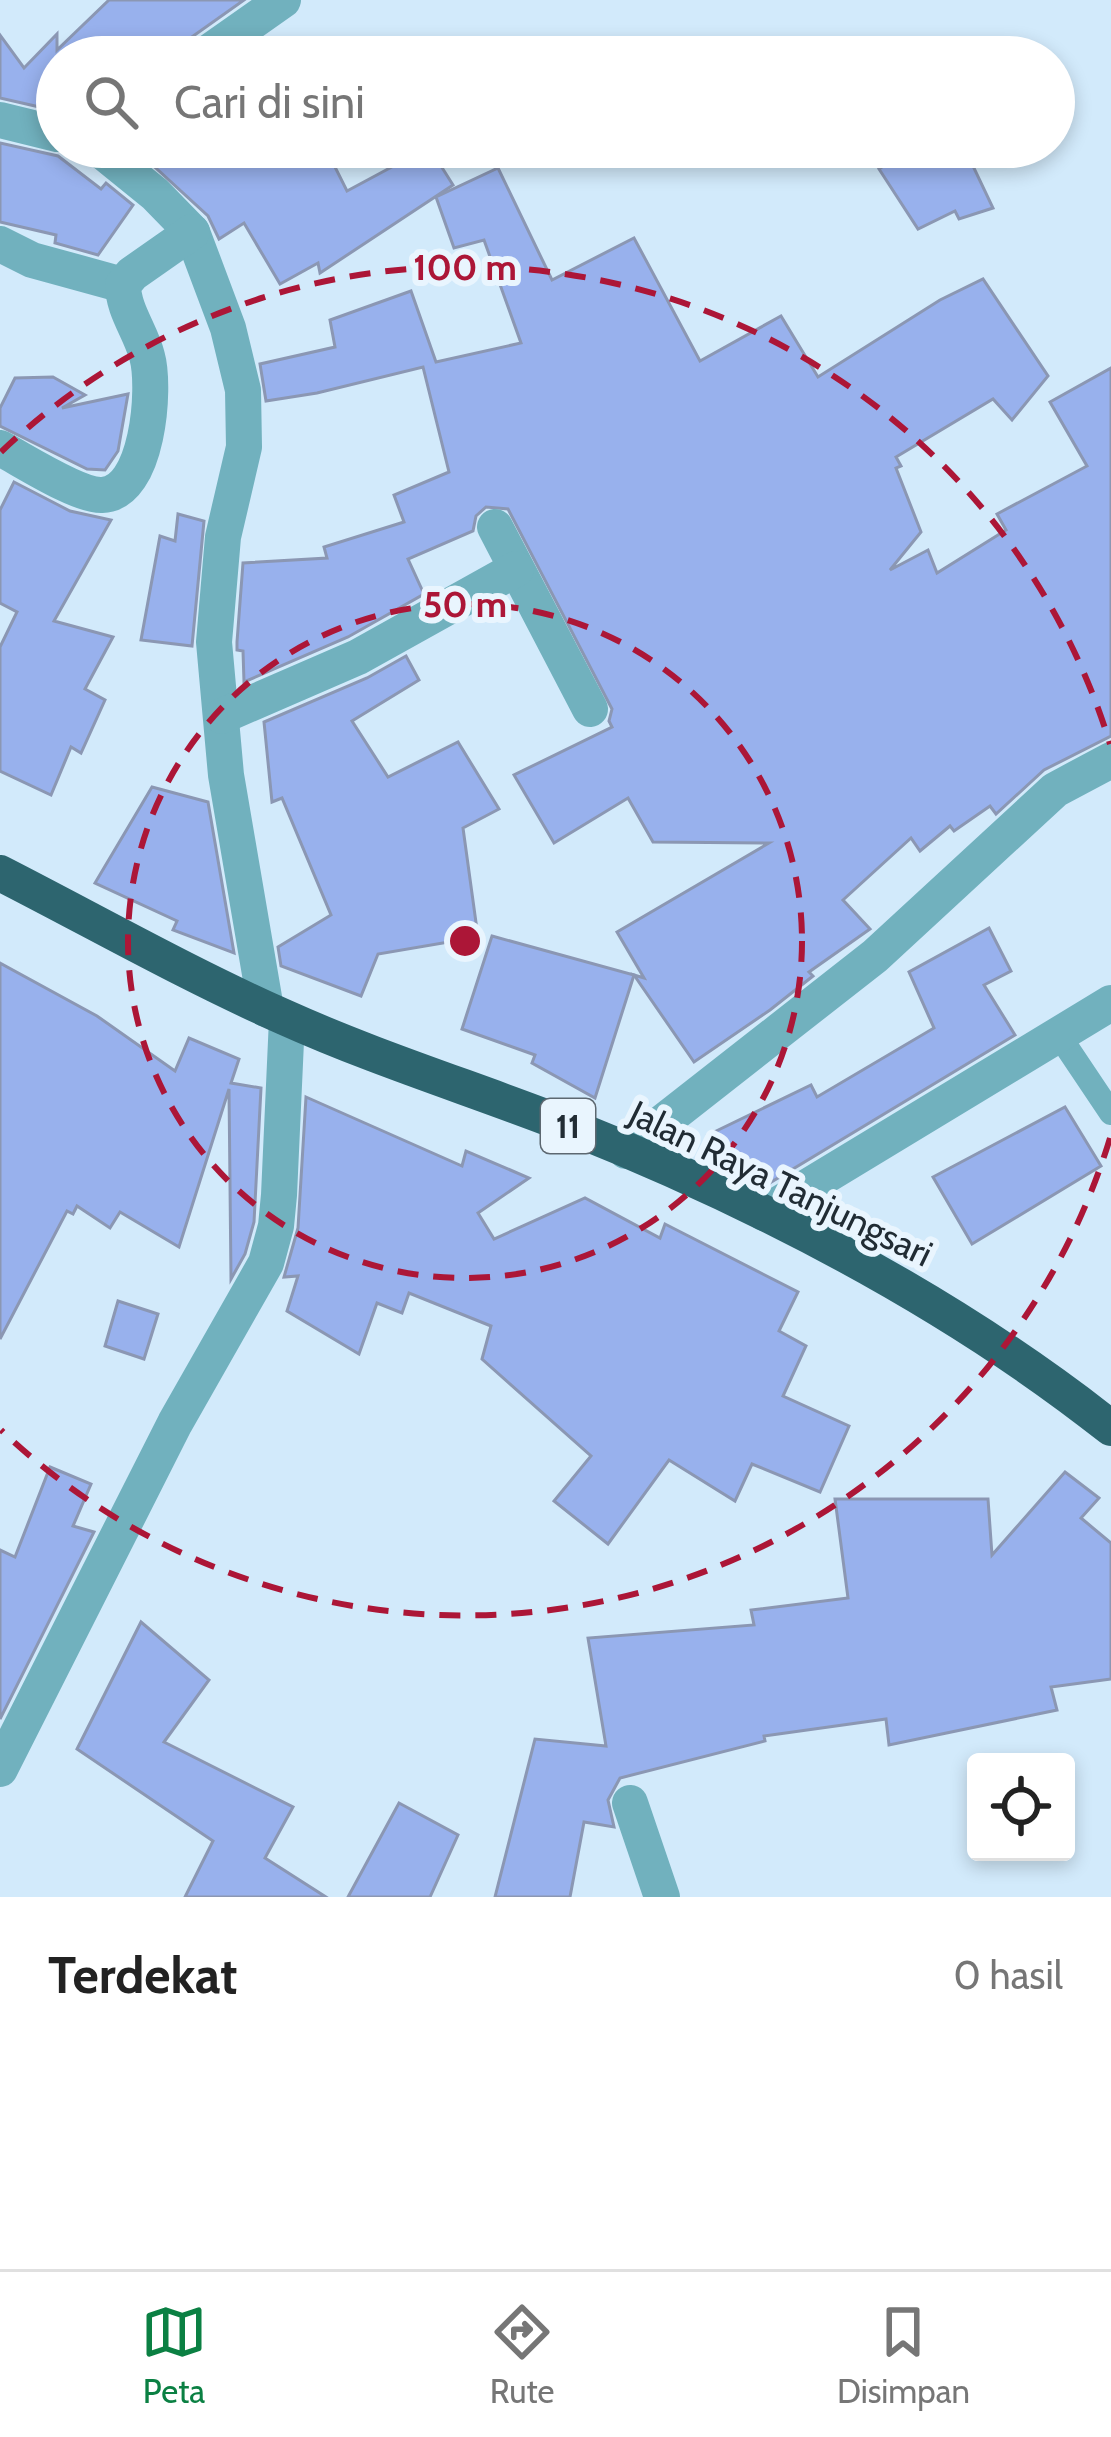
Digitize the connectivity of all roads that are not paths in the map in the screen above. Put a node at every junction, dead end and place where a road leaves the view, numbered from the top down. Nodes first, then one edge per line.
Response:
1 (283, 0) edge
2 (232, 36) edge
3 (0, 120) edge
4 (36, 129) edge
5 (123, 168) edge
6 (192, 232) junction
7 (0, 244) edge
8 (123, 285) junction
9 (0, 448) edge
10 (495, 527) dead end
11 (516, 569) junction
12 (590, 709) dead end
13 (222, 716) junction
14 (1111, 760) edge
15 (0, 873) edge
16 (1111, 1003) edge
17 (277, 1014) junction
18 (1058, 1034) junction
19 (1111, 1113) edge
20 (626, 1150) junction
21 (764, 1213) junction
22 (1111, 1428) edge
23 (0, 1769) edge
24 (630, 1803) dead end
25 (662, 1897) edge

1 - 2 street
3 - 4 street
5 - 6 street
6 - 8 street
6 - 13 street
7 - 8 street
8 - 9 street
10 - 11 street
11 - 12 street
11 - 13 street
13 - 17 street
14 - 20 street
15 - 17 highway, Jalan Raya Tanjungsari / 11
16 - 18 street
17 - 20 highway, Jalan Raya Tanjungsari / 11
17 - 23 street
18 - 19 lane
18 - 21 street
20 - 21 highway, Jalan Raya Tanjungsari / 11
21 - 22 highway, Jalan Raya Tanjungsari / 11
24 - 25 street

